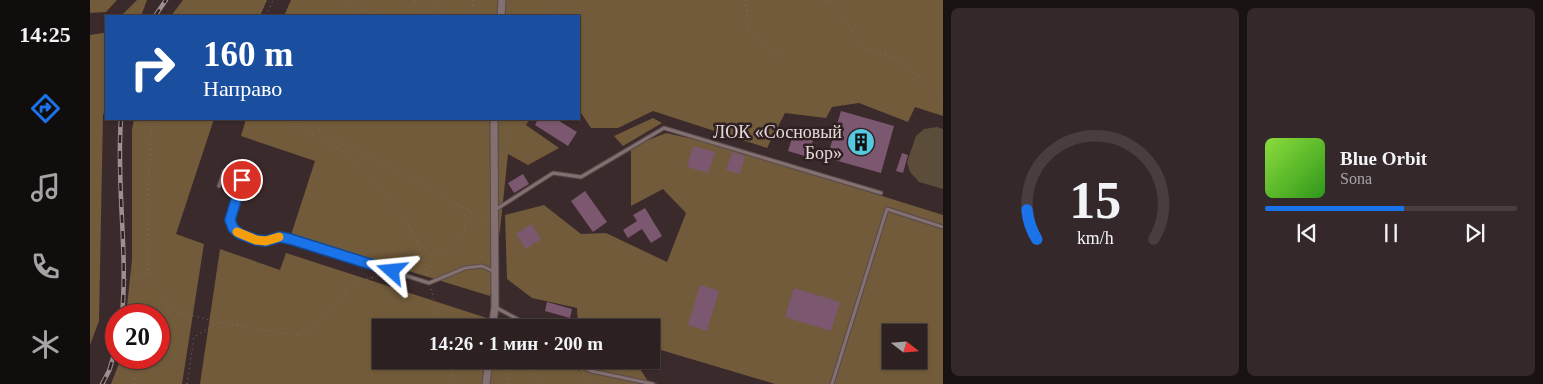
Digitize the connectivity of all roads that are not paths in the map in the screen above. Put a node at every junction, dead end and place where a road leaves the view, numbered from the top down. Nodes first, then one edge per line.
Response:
1 (502, 0) edge
2 (501, 15) edge
3 (494, 120) edge
4 (219, 186) dead end
5 (881, 193) dead end
6 (494, 210) junction
7 (943, 227) edge
8 (495, 272) junction
9 (495, 306) junction
10 (493, 319) edge
11 (518, 319) edge
12 (487, 369) edge
13 (587, 369) edge
14 (486, 384) edge
15 (654, 384) edge
16 (832, 384) edge

1 - 2 street
3 - 6 street
4 - 8 lane
5 - 6 lane
6 - 8 street
7 - 16 lane
8 - 9 street
9 - 10 street
9 - 11 lane
12 - 14 street
13 - 15 lane

